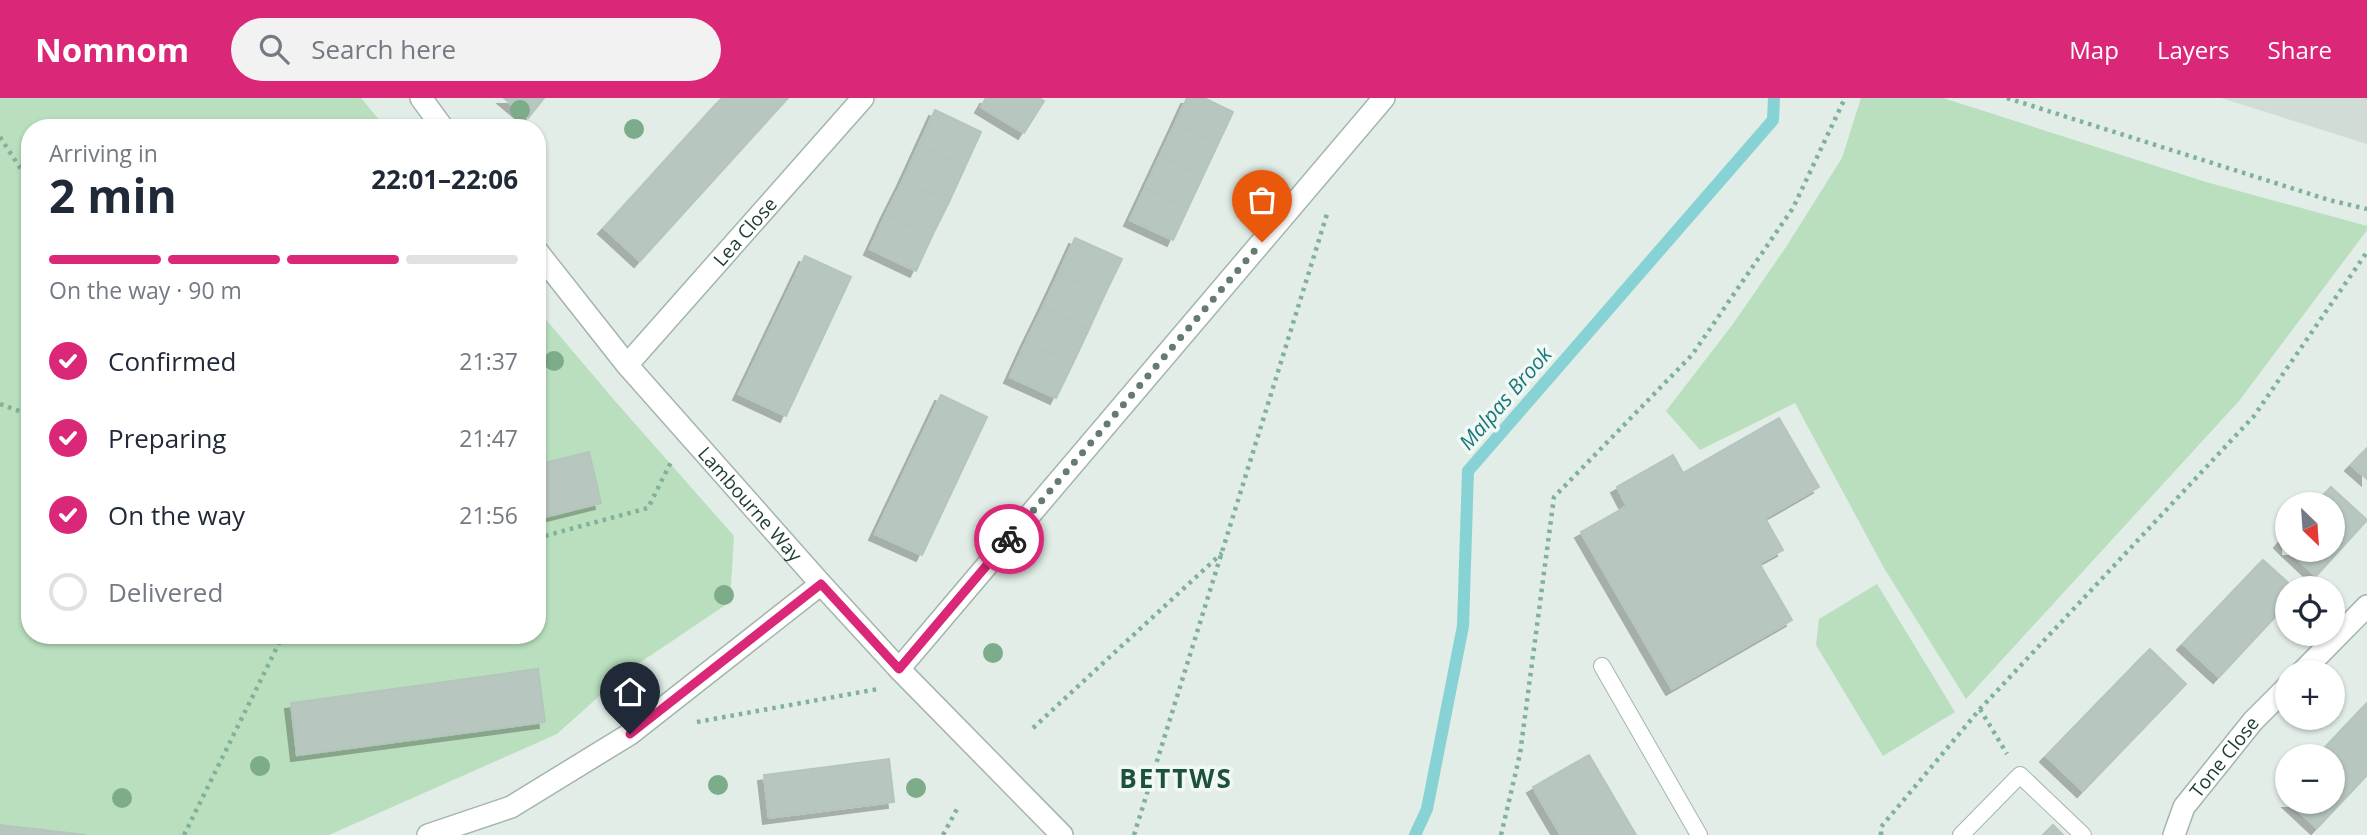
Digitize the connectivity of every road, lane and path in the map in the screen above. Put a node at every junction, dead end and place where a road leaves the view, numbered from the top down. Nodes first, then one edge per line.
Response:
1 (421, 98) edge
2 (863, 98) edge
3 (1384, 98) edge
4 (1844, 98) edge
5 (2007, 98) edge
6 (436, 119) edge
7 (0, 137) edge
8 (21, 169) edge
9 (1331, 202) dead end
10 (2367, 209) edge
11 (2367, 252) edge
12 (546, 262) edge
13 (627, 365) junction
14 (0, 404) edge
15 (21, 412) edge
16 (687, 431) junction
17 (546, 536) edge
18 (1224, 552) junction
19 (821, 584) junction
20 (2367, 606) edge
21 (279, 644) edge
22 (2314, 660) edge
23 (1602, 666) dead end
24 (906, 676) junction
25 (2275, 699) edge
26 (1980, 709) junction
27 (684, 724) dead end
28 (1032, 728) dead end
29 (2020, 775) junction
30 (957, 809) dead end
31 (184, 835) edge
32 (428, 835) edge
33 (943, 835) edge
34 (1062, 835) edge
35 (1134, 835) edge
36 (1501, 835) edge
37 (1699, 835) edge
38 (1881, 835) edge
39 (1961, 835) edge
40 (2083, 835) edge
41 (2174, 835) edge

1 - 6 street
2 - 13 street, Lea Close
3 - 24 street
4 - 36 path
5 - 10 path
7 - 8 path
9 - 18 path
11 - 26 path
12 - 13 street, Lambourne Way
13 - 16 street, Lambourne Way
14 - 15 path
16 - 17 path
16 - 19 street, Lambourne Way
18 - 28 path
18 - 35 path
19 - 24 street, Lambourne Way
19 - 32 street
20 - 22 street
21 - 31 path
23 - 37 lane
24 - 27 path
24 - 34 street, Lambourne Way
25 - 41 street, Tone Close
26 - 29 path
26 - 38 path
29 - 39 lane
29 - 40 lane
30 - 33 path

